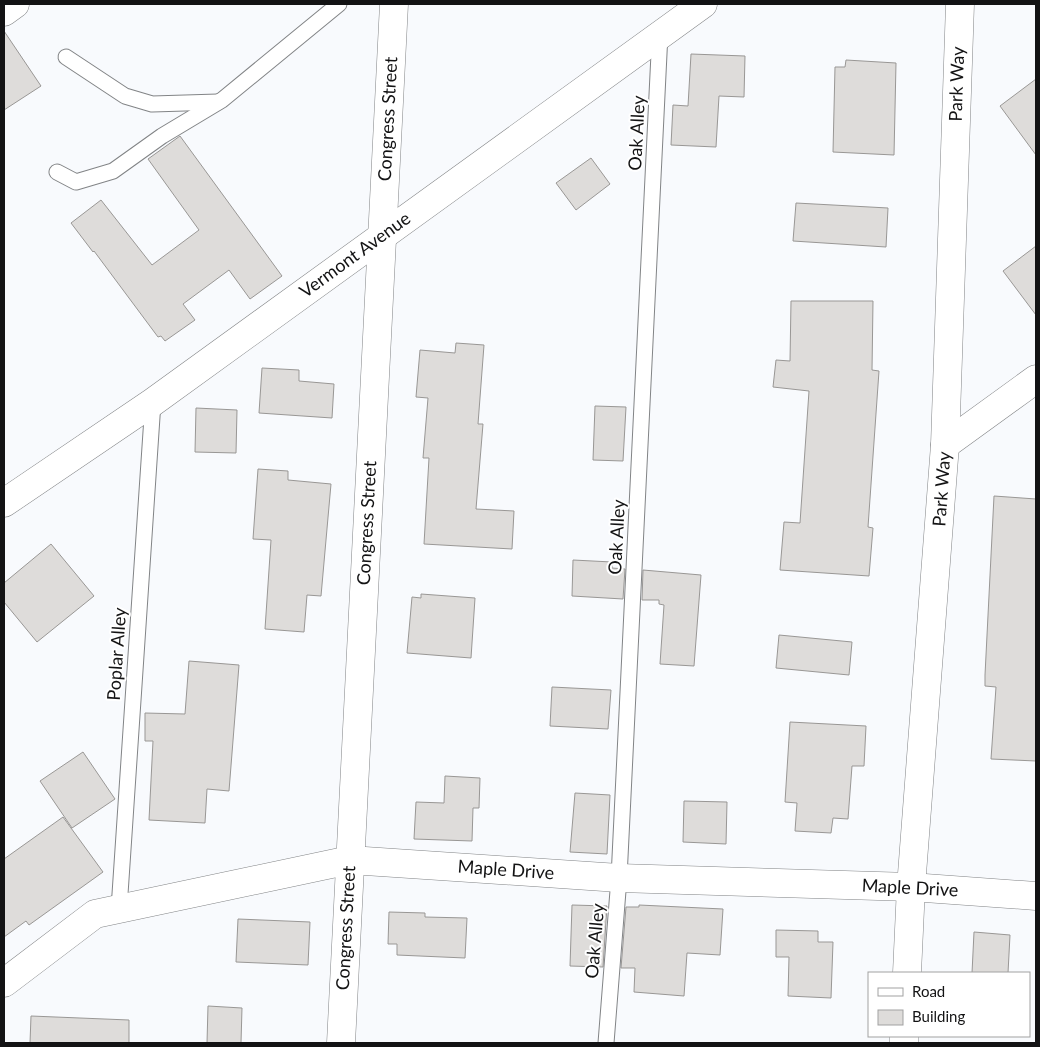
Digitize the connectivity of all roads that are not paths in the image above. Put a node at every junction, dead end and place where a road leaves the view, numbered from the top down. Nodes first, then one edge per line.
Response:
1 (15, 4) edge
2 (339, 4) edge
3 (394, 4) edge
4 (702, 4) edge
5 (960, 4) edge
6 (4, 12) edge
7 (660, 33) junction
8 (66, 57) dead end
9 (219, 102) junction
10 (57, 172) dead end
11 (382, 236) junction
12 (1036, 379) edge
13 (153, 402) junction
14 (945, 445) junction
15 (4, 503) edge
16 (350, 860) junction
17 (619, 878) junction
18 (912, 887) junction
19 (1036, 896) edge
20 (119, 909) junction
21 (907, 972) edge
22 (4, 983) edge
23 (340, 1043) edge
24 (606, 1043) edge

1 - 6 street
2 - 9 lane
3 - 11 street, Congress Street
4 - 7 street, Vermont Avenue
5 - 14 street, Park Way
7 - 11 street, Vermont Avenue
7 - 17 lane, Oak Alley
8 - 9 lane
9 - 10 lane
11 - 13 street, Vermont Avenue
11 - 16 street, Congress Street
12 - 14 street
13 - 15 street, Vermont Avenue
13 - 20 lane, Poplar Alley
14 - 18 street, Park Way
16 - 17 street, Maple Drive
16 - 20 street, Maple Drive
16 - 23 street, Congress Street
17 - 18 street, Maple Drive
17 - 24 lane, Oak Alley
18 - 19 street, Maple Drive
18 - 21 street, Park Way
20 - 22 street, Maple Drive

